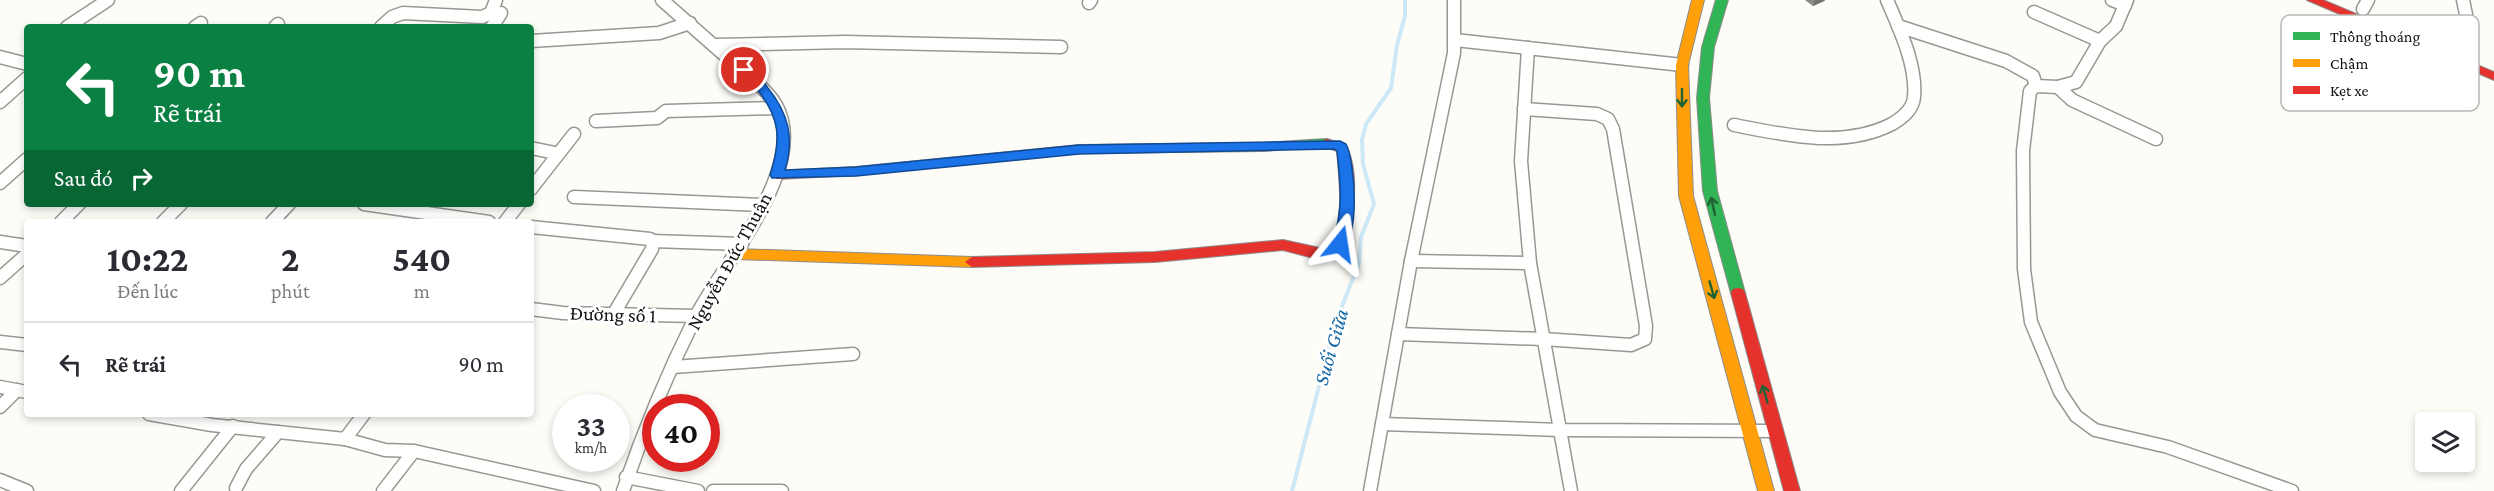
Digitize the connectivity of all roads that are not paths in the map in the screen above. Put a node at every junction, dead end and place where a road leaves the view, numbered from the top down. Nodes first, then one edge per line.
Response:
1 (108, 0) edge
2 (496, 0) edge
3 (662, 0) edge
4 (1454, 0) edge
5 (1698, 0) edge
6 (1722, 0) edge
7 (1887, 0) edge
8 (2112, 0) edge
9 (2313, 0) edge
10 (2341, 0) edge
11 (2463, 0) edge
12 (2126, 2) edge
13 (2366, 5) edge
14 (2034, 12) dead end
15 (501, 13) dead end
16 (2349, 15) edge
17 (2387, 15) edge
18 (2466, 15) edge
19 (690, 23) junction
20 (72, 24) edge
21 (384, 24) edge
22 (494, 24) edge
23 (1898, 26) junction
24 (1455, 40) junction
25 (2100, 40) junction
26 (534, 41) edge
27 (716, 45) junction
28 (1061, 47) dead end
29 (1528, 48) junction
30 (24, 54) edge
31 (0, 57) edge
32 (2479, 57) edge
33 (13, 61) junction
34 (24, 63) edge
35 (2494, 64) edge
36 (1682, 65) junction
37 (2479, 70) edge
38 (2494, 76) edge
39 (24, 81) edge
40 (2036, 86) junction
41 (2058, 87) junction
42 (0, 102) edge
43 (777, 108) junction
44 (1524, 109) junction
45 (596, 121) dead end
46 (1734, 125) dead end
47 (574, 134) dead end
48 (2156, 139) dead end
49 (534, 149) edge
50 (551, 153) junction
51 (24, 162) edge
52 (777, 175) junction
53 (0, 183) edge
54 (534, 184) edge
55 (574, 197) dead end
56 (762, 205) junction
57 (77, 207) edge
58 (178, 207) edge
59 (286, 207) edge
60 (385, 207) edge
61 (517, 207) edge
62 (63, 219) edge
63 (166, 219) edge
64 (275, 219) edge
65 (468, 219) edge
66 (507, 219) edge
67 (534, 227) edge
68 (652, 241) junction
69 (0, 242) edge
70 (24, 246) edge
71 (740, 249) junction
72 (24, 257) edge
73 (1411, 261) junction
74 (1530, 263) junction
75 (0, 279) edge
76 (534, 309) edge
77 (613, 315) junction
78 (696, 316) junction
79 (1398, 334) junction
80 (1543, 339) junction
81 (0, 342) edge
82 (24, 345) edge
83 (853, 354) dead end
84 (673, 368) junction
85 (0, 387) edge
86 (22, 391) edge
87 (0, 407) edge
88 (170, 417) edge
89 (362, 417) edge
90 (1382, 424) junction
91 (233, 426) junction
92 (1561, 430) junction
93 (1748, 430) junction
94 (1776, 431) junction
95 (278, 432) junction
96 (345, 439) junction
97 (414, 451) junction
98 (0, 480) edge
99 (625, 484) edge
100 (236, 488) dead end
101 (27, 491) edge
102 (181, 491) edge
103 (383, 491) edge
104 (594, 491) edge
105 (698, 491) edge
106 (713, 491) edge
107 (782, 491) edge
108 (1371, 491) edge
109 (1571, 491) edge
110 (1766, 491) edge
111 (1792, 491) edge
112 (2292, 491) edge

1 - 20 street
2 - 21 street
3 - 19 street, Nguyễn Đức Thuận
4 - 24 street
5 - 36 main road
94 -> 6 main road
7 - 23 street
8 - 12 street
9 - 16 main road
10 - 13 main road
11 - 18 street
12 - 25 street
13 - 17 main road
14 - 25 street
15 - 22 street
19 - 26 street
19 - 27 street, Nguyễn Đức Thuận
23 - 40 street
23 - 46 street
24 - 29 street
24 - 73 street
25 - 41 street
27 - 28 street
27 - 43 street, Nguyễn Đức Thuận
29 - 36 street
29 - 44 street
30 - 33 street
31 - 33 street
32 - 35 main road
33 - 34 street
36 -> 93 main road
37 - 38 main road
39 - 42 street
40 - 41 street
40 - 112 street
41 - 48 street
43 - 45 street
43 - 52 street, Nguyễn Đức Thuận
44 - 74 street
44 - 80 street
47 - 50 street
49 - 50 street
50 - 54 street
51 - 53 street
52 - 56 street, Nguyễn Đức Thuận
52 - 71 main road
55 - 56 street
56 - 71 street, Nguyễn Đức Thuận
57 - 62 street
58 - 63 street
59 - 64 street
60 - 65 street
61 - 66 street
67 - 68 street
68 - 71 street
68 - 77 street
69 - 70 street
71 - 78 street, Nguyễn Đức Thuận
72 - 75 street
73 - 74 street
73 - 79 street
74 - 80 street
76 - 77 street, Đường số 1
77 - 78 street, Đường số 1
78 - 84 street, Nguyễn Đức Thuận
79 - 80 street
79 - 90 street
80 - 92 street
81 - 82 street
83 - 84 street
84 - 99 street, Nguyễn Đức Thuận
85 - 86 street
86 - 87 street
88 - 91 street
89 - 96 street
90 - 92 street
90 - 108 street
91 - 95 street
91 - 102 street
92 - 93 street
92 - 109 street
93 - 94 street
93 - 110 main road
94 - 111 main road
95 - 96 street
95 - 100 street
96 - 97 street
97 - 103 street
97 - 104 street
98 - 101 street
99 - 105 street
106 - 107 street

